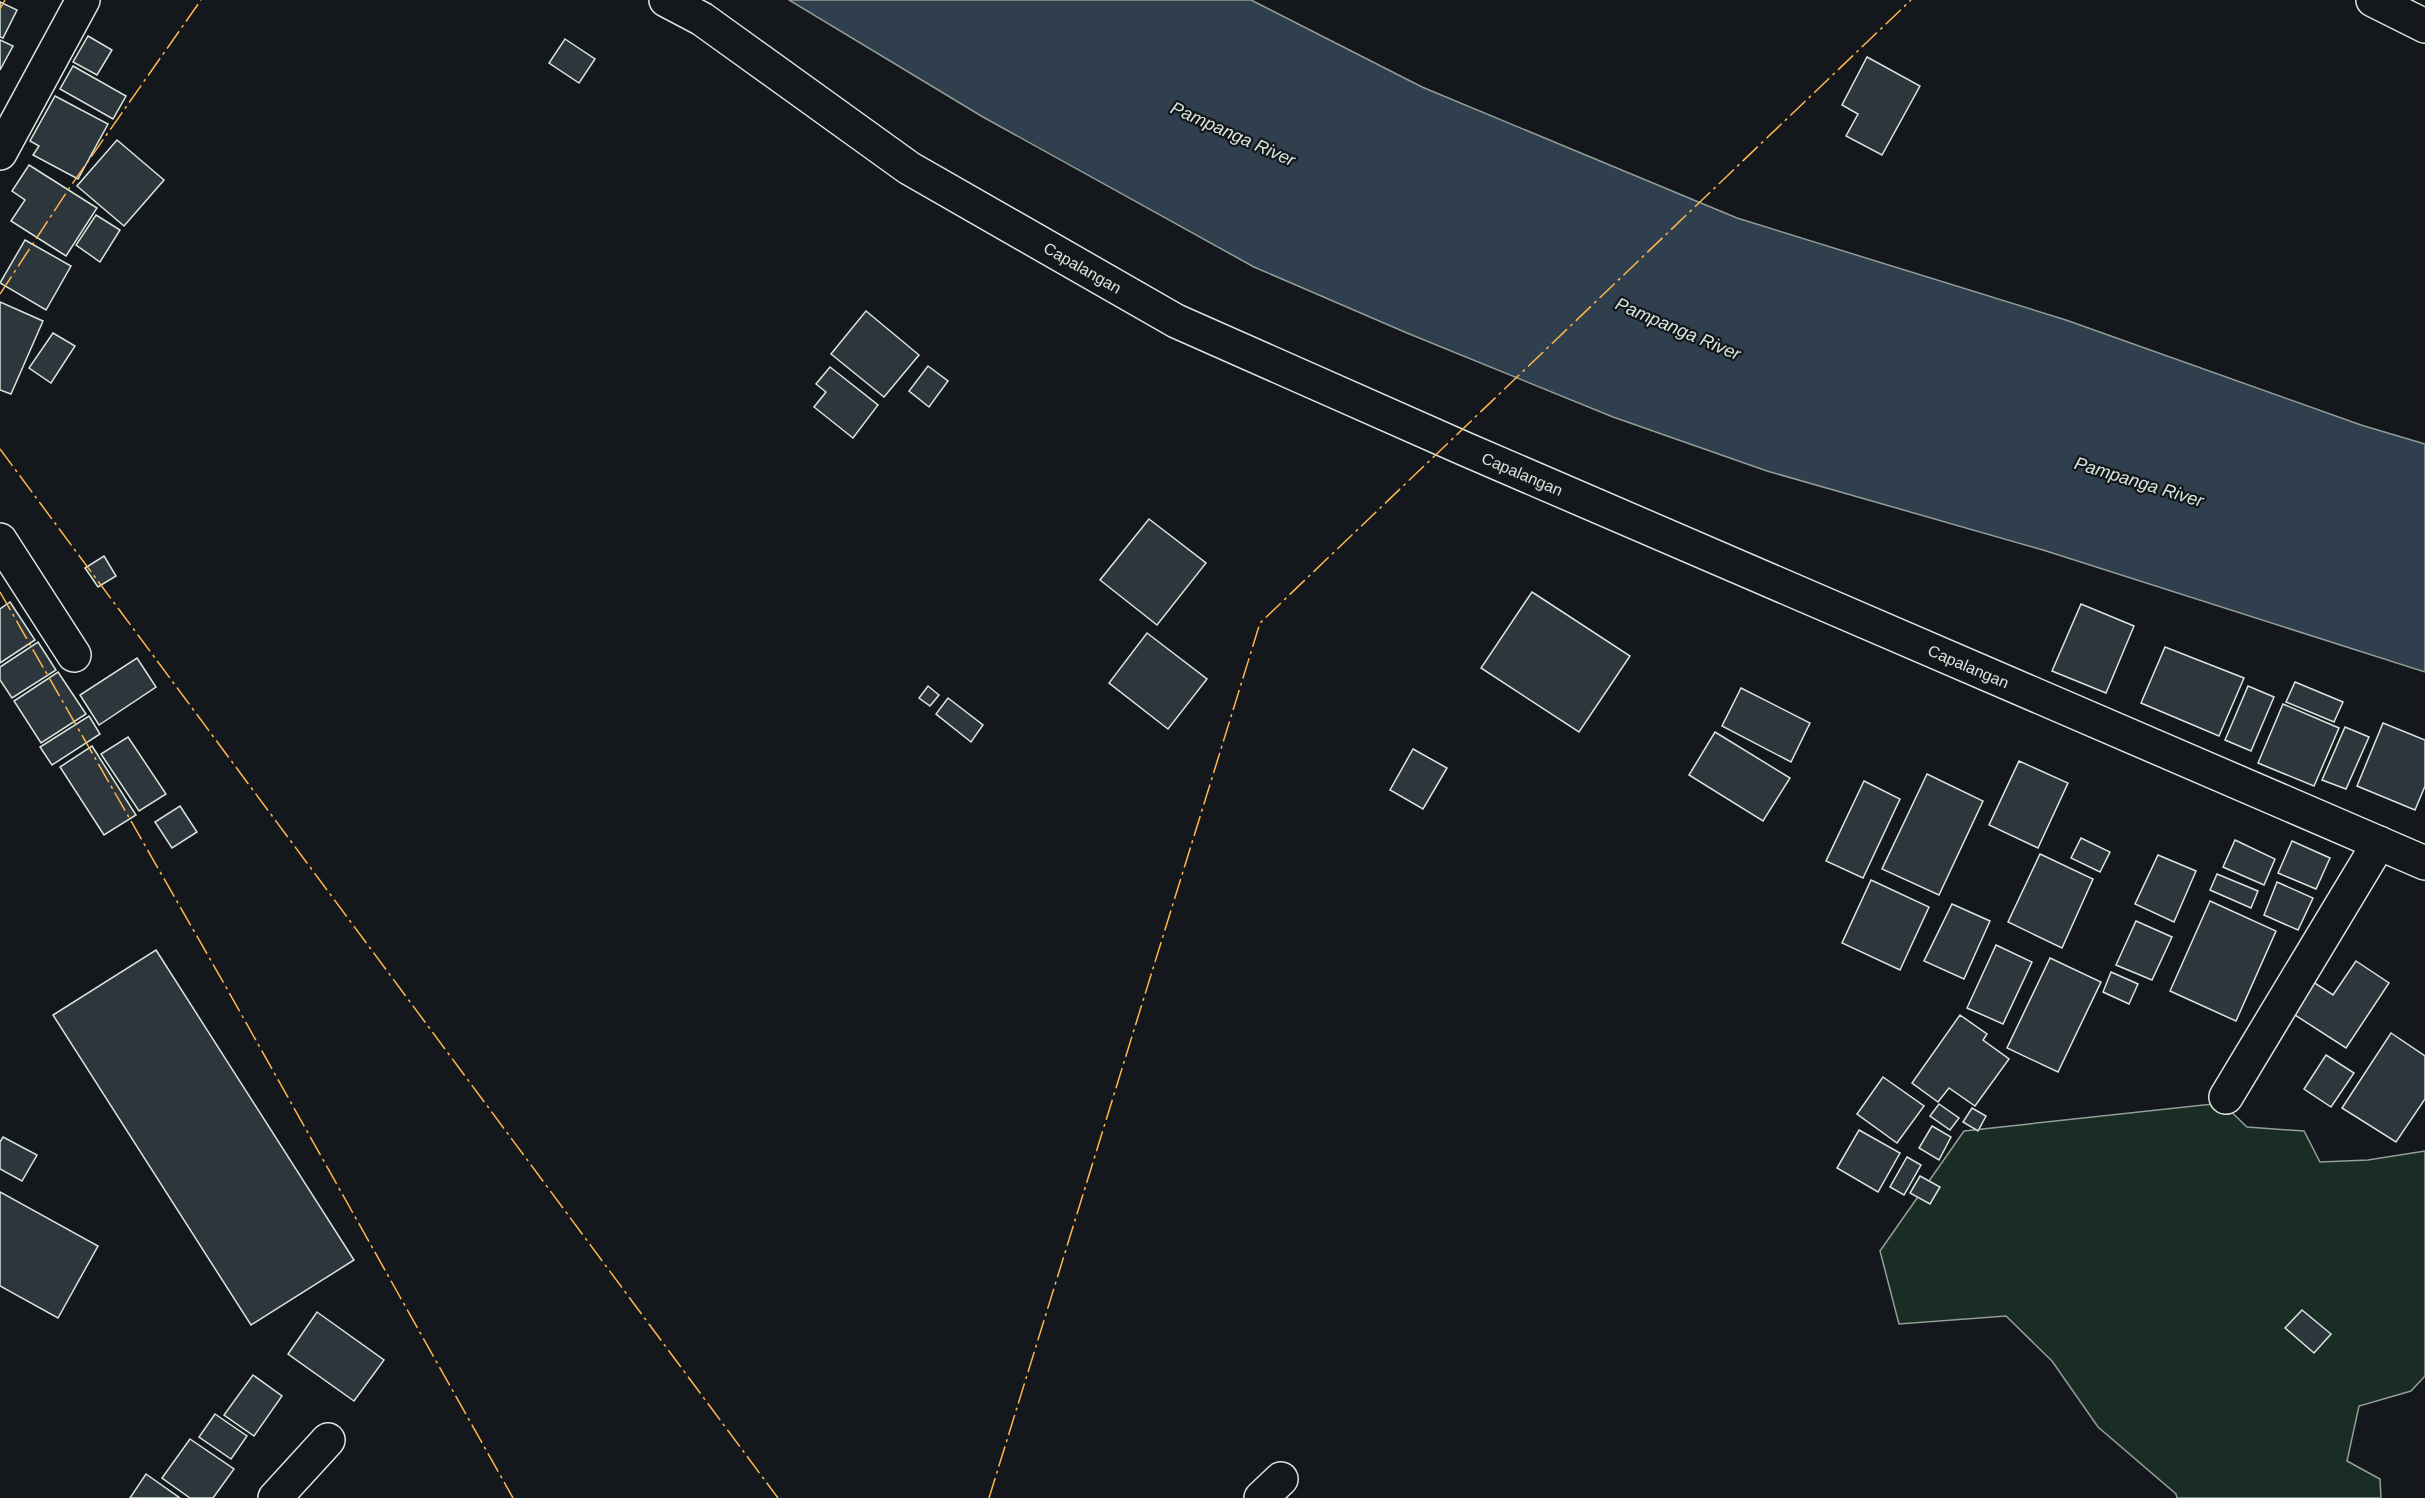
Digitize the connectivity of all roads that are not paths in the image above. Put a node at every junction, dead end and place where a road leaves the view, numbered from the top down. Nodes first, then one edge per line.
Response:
1 (83, 0) edge
2 (666, 0) edge
3 (2373, 0) edge
4 (2425, 26) edge
5 (0, 153) edge
6 (0, 540) edge
7 (74, 655) dead end
8 (2379, 843) junction
9 (2425, 863) edge
10 (2226, 1096) dead end
11 (327, 1440) dead end
12 (275, 1498) edge

1 - 5 street
2 - 8 street, Capalangan
3 - 4 street
6 - 7 street
8 - 9 street, Capalangan
8 - 10 street
11 - 12 street

